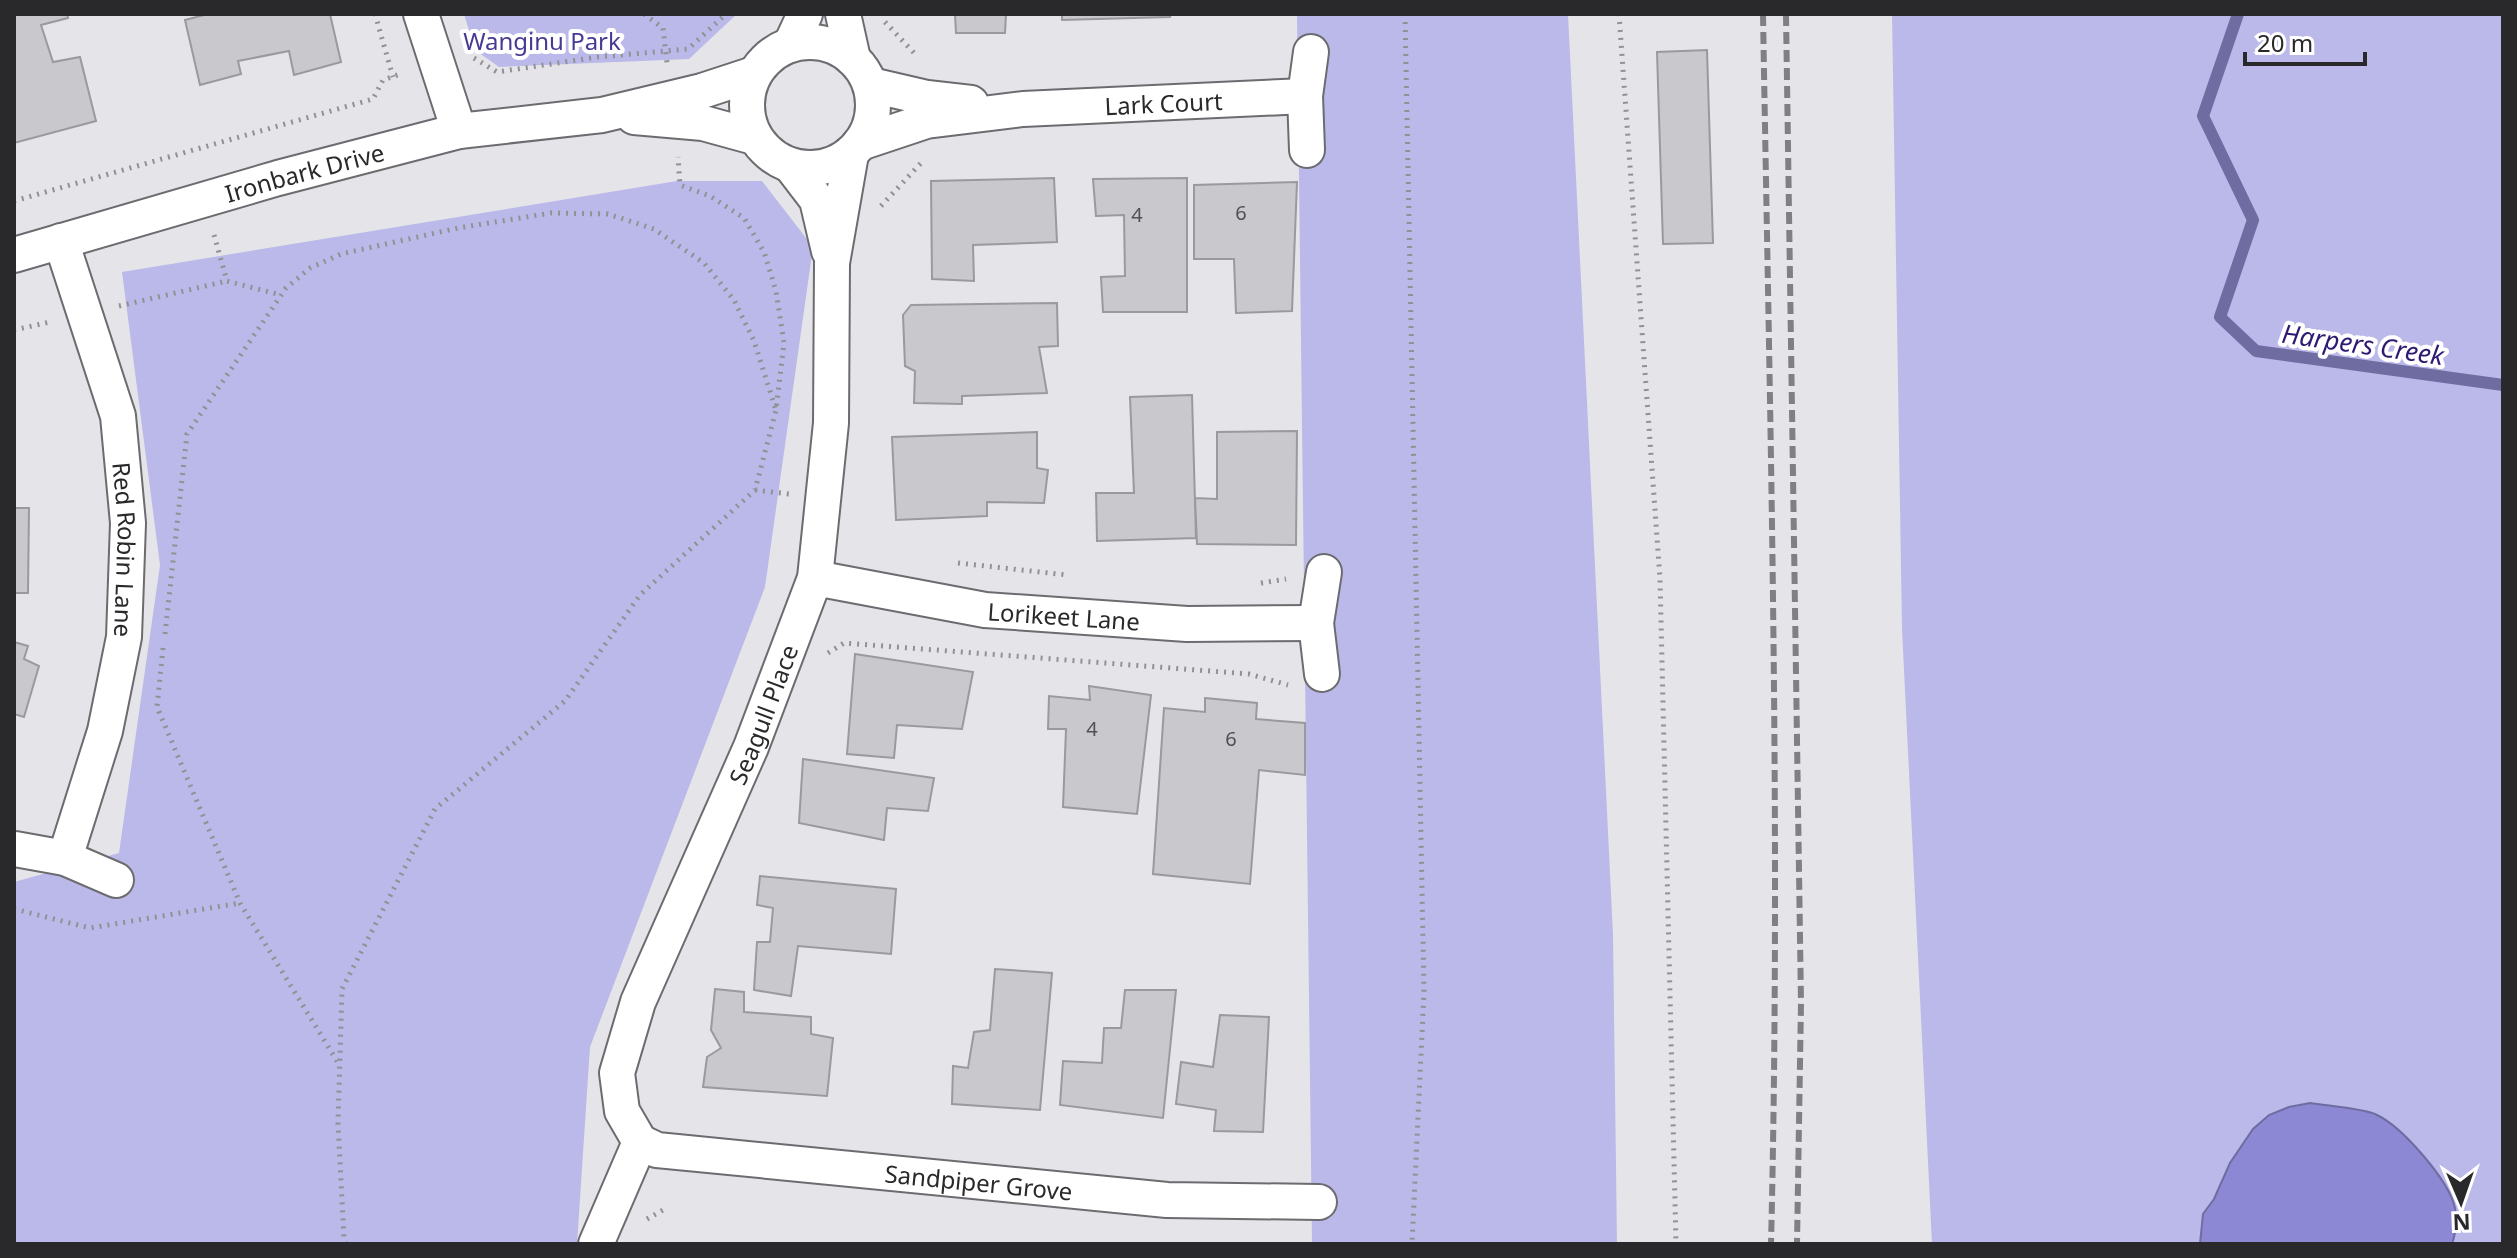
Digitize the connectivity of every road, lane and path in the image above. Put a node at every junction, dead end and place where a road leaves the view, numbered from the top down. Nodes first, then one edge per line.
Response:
1 (375, 14) edge
2 (421, 14) edge
3 (644, 14) edge
4 (726, 14) edge
5 (843, 14) edge
6 (874, 14) edge
7 (1405, 14) edge
8 (1619, 14) edge
9 (798, 29) edge
10 (666, 52) junction
11 (1311, 52) dead end
12 (921, 61) dead end
13 (437, 63) junction
14 (862, 72) junction
15 (754, 74) junction
16 (393, 77) junction
17 (1305, 96) junction
18 (1023, 109) junction
19 (673, 110) junction
20 (938, 120) junction
21 (459, 131) junction
22 (754, 137) junction
23 (856, 148) junction
24 (1307, 150) dead end
25 (791, 166) junction
26 (204, 200) junction
27 (14, 201) edge
28 (875, 213) dead end
29 (61, 241) junction
30 (14, 255) edge
31 (832, 263) junction
32 (281, 295) junction
33 (776, 410) junction
34 (944, 562) dead end
35 (1324, 572) joint
36 (1070, 575) dead end
37 (815, 578) junction
38 (1256, 584) dead end
39 (1316, 623) junction
40 (816, 659) dead end
41 (1322, 674) joint
42 (15, 849) edge
43 (65, 858) junction
44 (116, 880) dead end
45 (340, 1066) junction
46 (640, 1142) junction
47 (1319, 1202) dead end
48 (346, 1244) edge
49 (596, 1244) edge
50 (1412, 1244) edge
51 (1676, 1244) edge

1 - 16 path
2 - 13 street
3 - 10 path
4 - 10 path
5 - 14 street
6 - 12 path
7 - 50 path
8 - 51 path
9 - 14 street
9 - 15 street
10 - 13 path
10 - 19 path
11 - 17 street
13 - 16 path
13 - 21 street
14 - 18 street, Lark Court
14 - 23 street
15 - 19 street, Ironbark Drive
15 - 22 street
16 - 27 path
17 - 18 street, Lark Court
17 - 24 street
18 - 20 street, Lark Court
19 - 21 street, Ironbark Drive
19 - 22 street, Ironbark Drive
19 - 33 path
20 - 23 street, Lark Court
20 - 28 path
21 - 26 street, Ironbark Drive
22 - 25 street
23 - 25 street
23 - 31 street, Seagull Place
25 - 31 street, Seagull Place
26 - 29 street, Ironbark Drive
26 - 32 path
29 - 30 street, Ironbark Drive
29 - 43 street, Red Robin Lane
31 - 37 street, Seagull Place
32 - 33 path
32 - 45 path
33 - 45 path
34 - 36 path
35 - 38 path
35 - 39 street
37 - 39 street, Lorikeet Lane
37 - 46 street, Seagull Place
39 - 41 street
40 - 41 path
42 - 43 street
43 - 44 street
45 - 48 path
46 - 47 street, Sandpiper Grove
46 - 49 street

